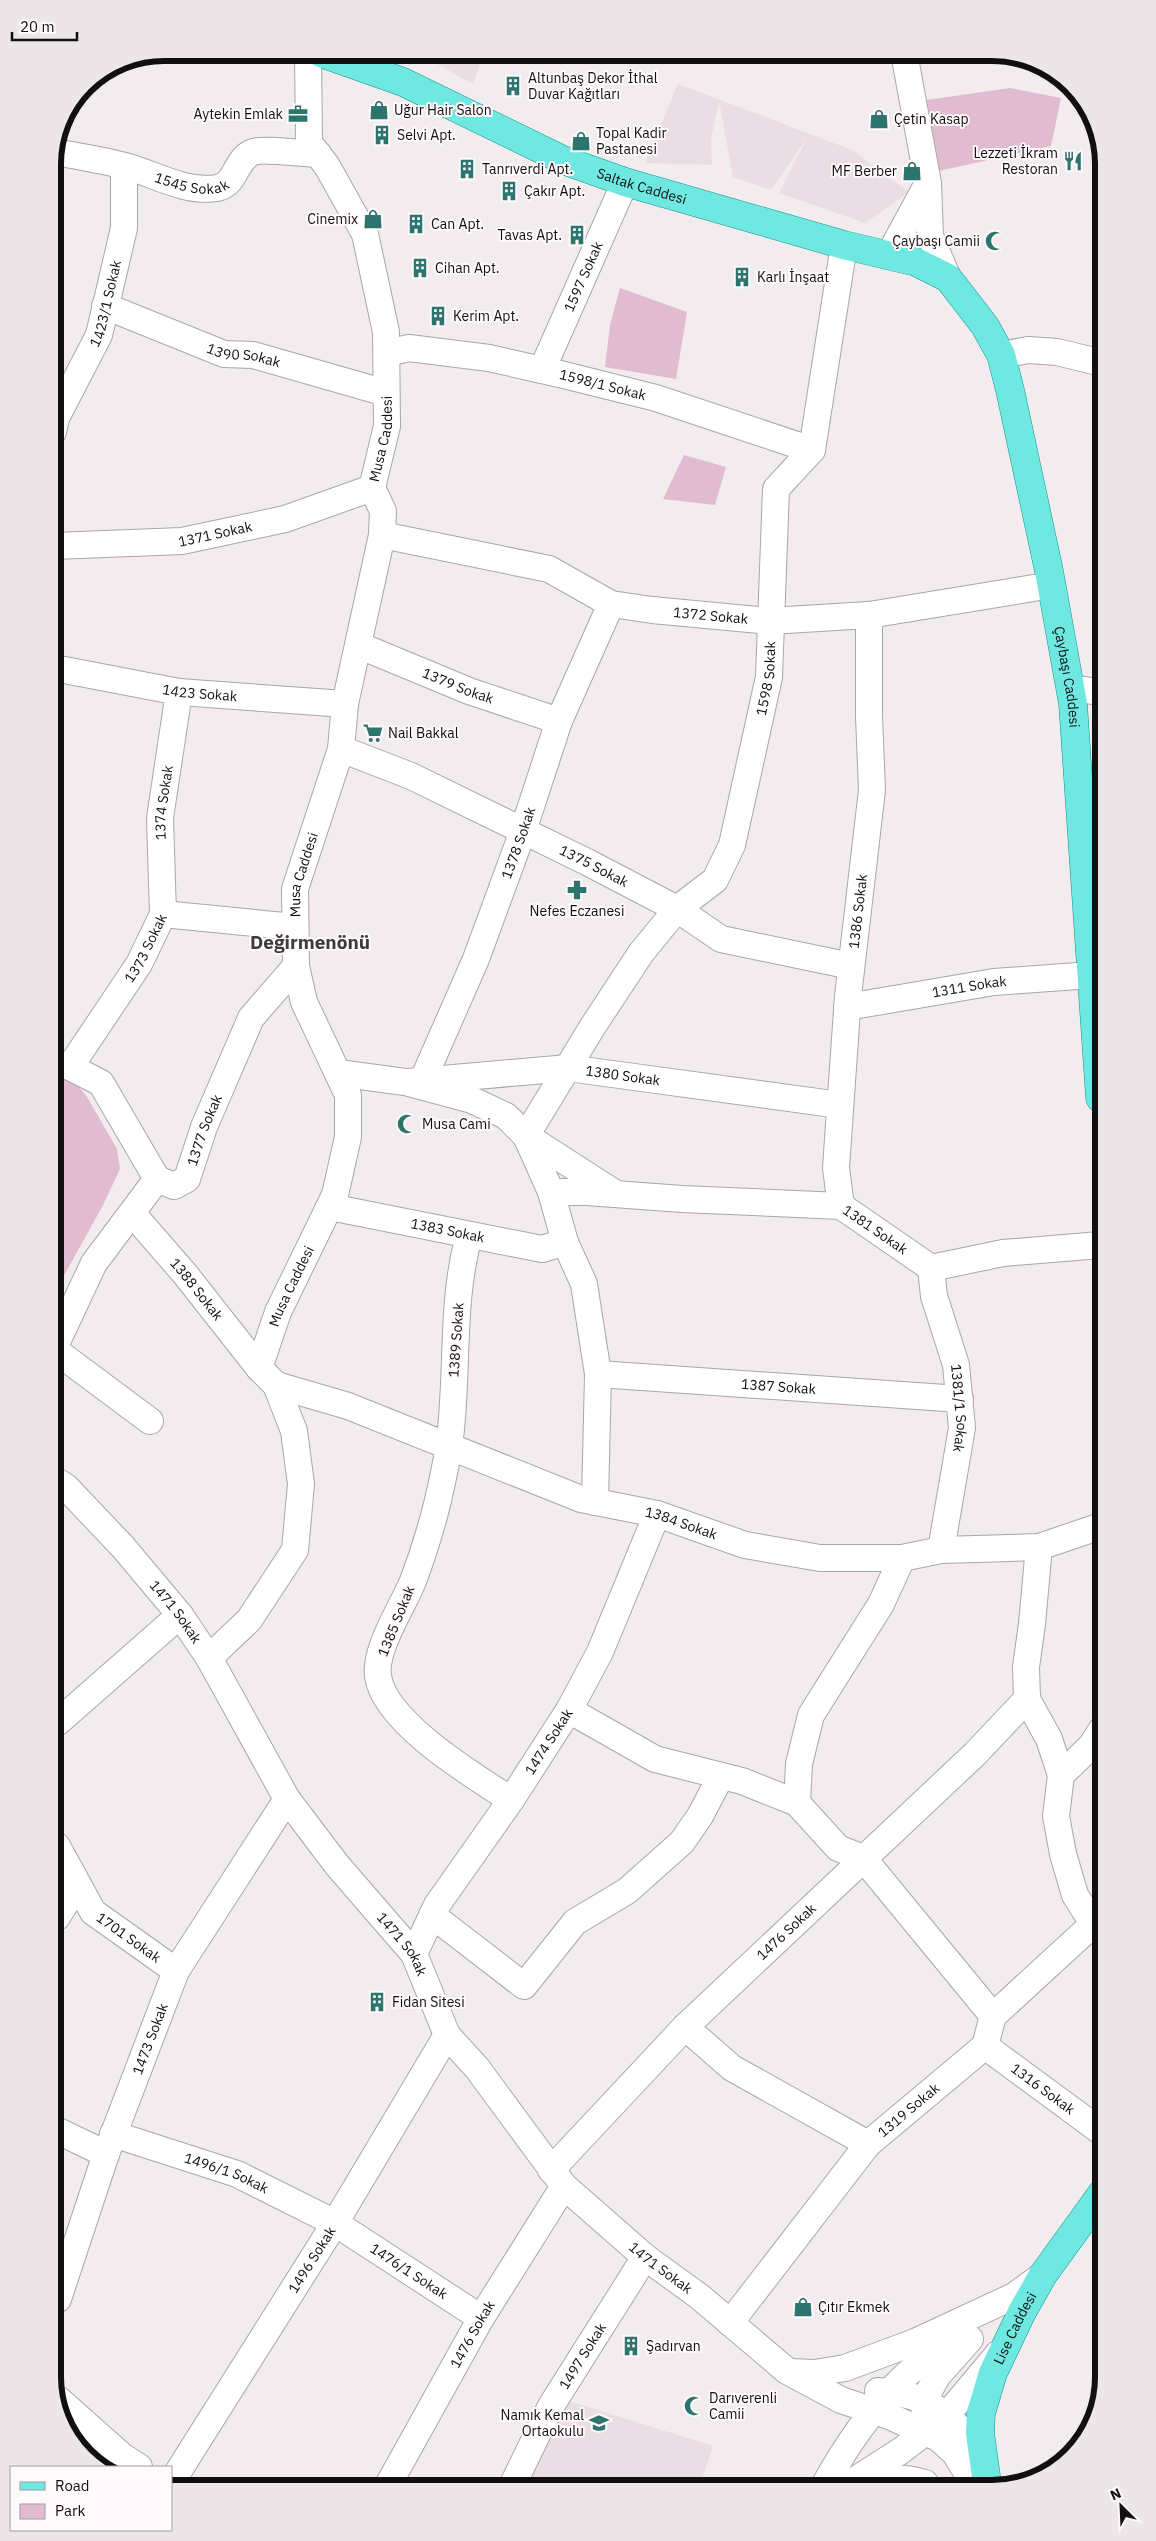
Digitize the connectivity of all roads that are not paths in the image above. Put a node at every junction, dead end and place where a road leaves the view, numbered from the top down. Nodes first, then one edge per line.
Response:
1 (308, 61) edge
2 (350, 61) edge
3 (905, 61) edge
4 (62, 154) edge
5 (318, 154) junction
6 (124, 166) junction
7 (625, 182) junction
8 (928, 182) junction
9 (844, 245) junction
10 (889, 255) junction
11 (948, 278) junction
12 (105, 306) junction
13 (388, 353) junction
14 (1001, 355) junction
15 (1095, 361) edge
16 (542, 370) junction
17 (386, 393) junction
18 (61, 408) edge
19 (812, 450) junction
20 (372, 488) junction
21 (382, 534) junction
22 (61, 546) edge
23 (1052, 585) junction
24 (611, 604) junction
25 (870, 616) junction
26 (770, 622) junction
27 (358, 645) junction
28 (61, 669) edge
29 (1071, 688) junction
30 (1095, 691) edge
31 (179, 692) junction
32 (345, 704) junction
33 (560, 721) junction
34 (340, 749) junction
35 (523, 831) junction
36 (677, 909) junction
37 (163, 914) junction
38 (295, 927) junction
39 (296, 966) junction
40 (851, 966) junction
41 (1091, 975) junction
42 (847, 1007) junction
43 (1095, 1017) edge
44 (62, 1064) edge
45 (568, 1068) junction
46 (338, 1073) junction
47 (413, 1082) junction
48 (840, 1105) junction
49 (526, 1136) junction
50 (158, 1179) junction
51 (551, 1192) junction
52 (616, 1194) junction
53 (841, 1206) junction
54 (330, 1207) junction
55 (132, 1213) junction
56 (469, 1236) junction
57 (565, 1242) junction
58 (1095, 1245) edge
59 (931, 1268) junction
60 (61, 1333) edge
61 (61, 1355) edge
62 (598, 1374) junction
63 (268, 1376) junction
64 (960, 1399) junction
65 (150, 1421) dead end
66 (449, 1446) junction
67 (61, 1484) edge
68 (595, 1502) junction
69 (657, 1514) junction
70 (1095, 1528) edge
71 (1039, 1547) junction
72 (941, 1550) junction
73 (902, 1558) junction
74 (180, 1615) junction
75 (209, 1658) junction
76 (1027, 1699) junction
77 (569, 1710) junction
78 (61, 1719) edge
79 (1095, 1740) edge
80 (721, 1776) junction
81 (1061, 1776) junction
82 (287, 1799) junction
83 (510, 1800) junction
84 (797, 1803) junction
85 (61, 1854) edge
86 (863, 1858) junction
87 (77, 1885) junction
88 (61, 1911) edge
89 (432, 1915) junction
90 (1095, 1917) edge
91 (1095, 1924) edge
92 (414, 1954) junction
93 (176, 1971) junction
94 (993, 2016) junction
95 (685, 2027) junction
96 (447, 2035) junction
97 (985, 2046) junction
98 (1095, 2127) edge
99 (61, 2132) edge
100 (110, 2144) junction
101 (868, 2144) junction
102 (558, 2178) junction
103 (1095, 2203) edge
104 (335, 2223) junction
105 (645, 2257) junction
106 (1044, 2275) junction
107 (61, 2290) edge
108 (1014, 2296) junction
109 (981, 2312) junction
110 (481, 2318) junction
111 (730, 2323) junction
112 (1008, 2342) junction
113 (787, 2371) junction
114 (890, 2392) junction
115 (924, 2400) junction
116 (66, 2408) edge
117 (873, 2411) junction
118 (939, 2424) junction
119 (125, 2463) edge
120 (981, 2477) edge
121 (173, 2480) edge
122 (391, 2480) edge
123 (515, 2480) edge
124 (827, 2480) edge
125 (855, 2480) edge
126 (876, 2480) edge
127 (916, 2480) edge

1 - 5 street, Musa Caddesi
2 - 7 main road, Saltak Caddesi
3 - 8 street, Çaybaşı Caddesi
4 - 6 street, 1545 Sokak
5 - 6 street, 1545 Sokak
5 - 13 street, Musa Caddesi
6 - 12 street, 1423/1 Sokak
7 - 9 main road, Saltak Caddesi
7 - 16 street, 1597 Sokak
8 - 10 street
8 - 11 street, Çaybaşı Caddesi
9 - 10 main road, Saltak Caddesi
9 - 19 street
10 - 11 main road, Çaybaşı Caddesi
11 - 14 main road, Çaybaşı Caddesi
12 - 17 street, 1390 Sokak
12 - 18 street, 1423/1 Sokak
13 - 16 street, 1598/1 Sokak
13 - 17 street, Musa Caddesi
14 - 15 street
14 - 23 main road, Çaybaşı Caddesi
16 - 19 street, 1598/1 Sokak
17 - 20 street, Musa Caddesi
19 - 26 street, 1598 Sokak
20 - 21 street, Musa Caddesi
20 - 22 street, 1371 Sokak
21 - 24 street, 1372 Sokak
21 - 27 street, Musa Caddesi
23 - 25 street, 1372 Sokak
23 - 29 main road, Çaybaşı Caddesi
24 - 26 street, 1372 Sokak
24 - 33 street, 1378 Sokak
25 - 26 street, 1372 Sokak
25 - 40 street, 1386 Sokak
26 - 36 street, 1598 Sokak
27 - 32 street, Musa Caddesi
27 - 33 street, 1379 Sokak
28 - 31 street, 1423 Sokak
29 - 30 street
29 - 41 main road, Çaybaşı Caddesi
31 - 32 street, 1423 Sokak
31 - 37 street, 1374 Sokak
32 - 34 street, Musa Caddesi
33 - 35 street, 1378 Sokak
34 - 35 street, 1375 Sokak
34 - 38 street, Musa Caddesi
35 - 36 street, 1375 Sokak
35 - 47 street, 1378 Sokak
36 - 40 street, 1375 Sokak
36 - 45 street, 1598 Sokak
37 - 38 street, 1373 Sokak
37 - 44 street, 1373 Sokak
38 - 39 street, Musa Caddesi
39 - 46 street, Musa Caddesi
39 - 50 street, 1377 Sokak
40 - 42 street, 1386 Sokak
41 - 42 street, 1311 Sokak
41 - 43 main road, Çaybaşı Caddesi
42 - 48 street, 1386 Sokak
44 - 50 street
45 - 47 street, 1380 Sokak
45 - 48 street, 1380 Sokak
45 - 49 street, 1598 Sokak
46 - 47 street, 1380 Sokak
46 - 54 street, Musa Caddesi
47 - 49 street, 1380 Sokak
48 - 53 street, 1386 Sokak
49 - 51 street
49 - 52 street, 1381 Sokak
50 - 55 street
51 - 52 street, 1381 Sokak
51 - 57 street
52 - 53 street, 1381 Sokak
53 - 59 street, 1381 Sokak
54 - 56 street, 1383 Sokak
54 - 63 street, Musa Caddesi
55 - 60 street
55 - 63 street, 1388 Sokak
56 - 57 street, 1383 Sokak
56 - 66 street, 1389 Sokak
57 - 62 street
58 - 59 street
59 - 64 street, 1381/1 Sokak
61 - 65 street
62 - 64 street, 1387 Sokak
62 - 68 street
63 - 66 street, 1384 Sokak
63 - 75 street
64 - 72 street, 1381/1 Sokak
66 - 68 street, 1384 Sokak
66 - 83 street, 1385 Sokak
67 - 74 street, 1471 Sokak
68 - 69 street, 1384 Sokak
69 - 73 street, 1384 Sokak
69 - 77 street, 1474 Sokak
70 - 71 street, 1384 Sokak
71 - 72 street, 1384 Sokak
71 - 76 street
72 - 73 street, 1384 Sokak
73 - 84 street
74 - 75 street, 1471 Sokak
74 - 78 street
75 - 82 street, 1471 Sokak
76 - 81 street
76 - 86 street, 1476 Sokak
77 - 80 street
77 - 83 street, 1474 Sokak
79 - 81 street
80 - 84 street
80 - 89 street
81 - 90 street
82 - 92 street, 1471 Sokak
82 - 93 street, 1473 Sokak
83 - 89 street, 1474 Sokak
84 - 86 street
85 - 87 street, 1701 Sokak
86 - 94 street
86 - 95 street, 1476 Sokak
87 - 88 street
87 - 93 street, 1701 Sokak
89 - 92 street, 1474 Sokak
91 - 94 street
92 - 96 street, 1471 Sokak
93 - 100 street, 1473 Sokak
94 - 97 street
95 - 101 street
95 - 102 street, 1476 Sokak
96 - 102 street, 1471 Sokak
96 - 104 street, 1496 Sokak
97 - 98 street, 1316 Sokak
97 - 101 street, 1319 Sokak
99 - 100 street, 1496/1 Sokak
100 - 104 street, 1496/1 Sokak
100 - 107 street, 1473 Sokak
101 - 111 street, 1319 Sokak
102 - 105 street, 1471 Sokak
102 - 110 street, 1476 Sokak
103 - 106 main road, Lise Caddesi
104 - 110 street, 1476/1 Sokak
104 - 121 street, 1496 Sokak
105 - 111 street, 1471 Sokak
105 - 123 street, 1497 Sokak
106 - 108 street
106 - 112 main road, Lise Caddesi
108 - 109 street
108 - 115 street
109 - 113 street
109 - 114 street
110 - 122 street, 1476 Sokak
111 - 113 street, 1471 Sokak
112 - 118 street
112 - 120 main road, Lise Caddesi
113 - 114 street
113 - 117 street
114 - 115 street
114 - 117 street
115 - 118 street
116 - 119 street
117 - 118 street
117 - 124 street
118 - 120 street
118 - 125 street
126 - 127 street

